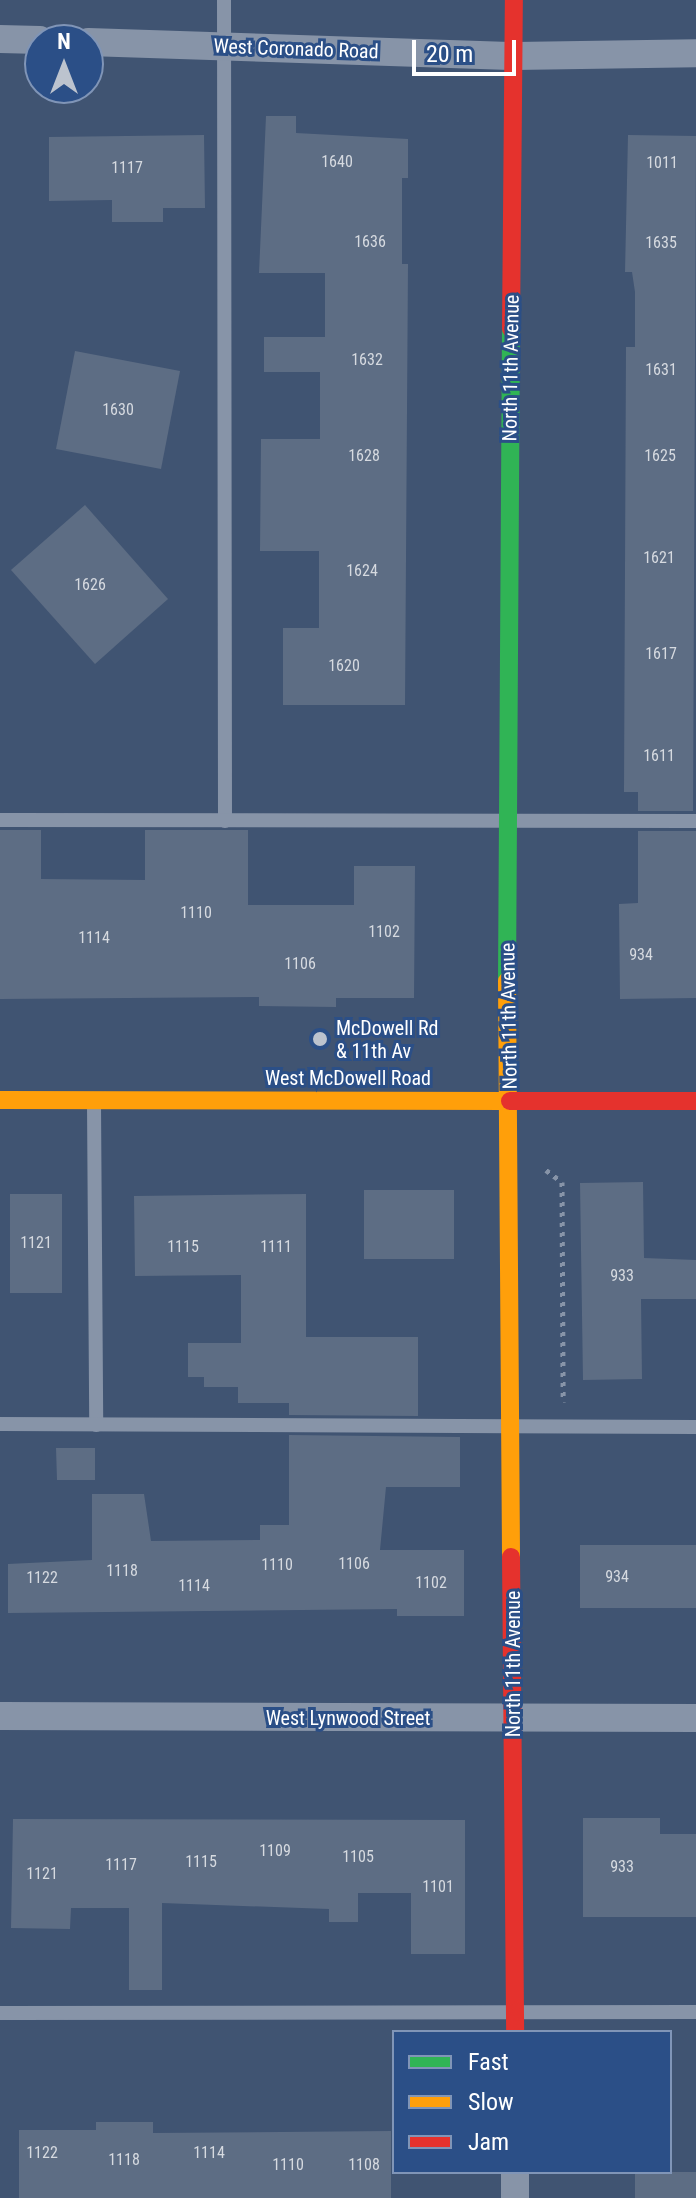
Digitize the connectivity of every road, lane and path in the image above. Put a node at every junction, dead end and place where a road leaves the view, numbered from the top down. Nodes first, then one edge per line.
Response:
1 (224, 0) edge
2 (514, 0) edge
3 (0, 39) edge
4 (24, 40) edge
5 (104, 42) edge
6 (223, 46) junction
7 (696, 53) edge
8 (515, 56) junction
9 (0, 820) edge
10 (225, 821) junction
11 (696, 821) edge
12 (506, 823) junction
13 (0, 1100) edge
14 (94, 1100) junction
15 (511, 1101) junction
16 (696, 1101) edge
17 (546, 1170) dead end
18 (0, 1424) edge
19 (96, 1425) junction
20 (696, 1427) edge
21 (553, 1428) junction
22 (511, 1429) junction
23 (0, 1716) edge
24 (696, 1718) edge
25 (514, 1719) junction
26 (696, 2012) edge
27 (0, 2013) edge
28 (515, 2023) edge
29 (515, 2174) edge
30 (515, 2198) edge

1 - 6 lane
2 - 8 street, North 11th Avenue
3 - 4 street
5 - 6 street, West Coronado Road
6 - 8 street, West Coronado Road
6 - 10 lane
7 - 8 street, West Coronado Road
8 - 12 street, North 11th Avenue
9 - 10 lane
10 - 12 lane
11 - 12 lane
12 - 15 street, North 11th Avenue
13 - 14 street, West McDowell Road
14 - 15 street, West McDowell Road
14 - 19 lane
15 - 16 street, West McDowell Road
15 - 22 street, North 11th Avenue
17 - 21 path
18 - 19 lane
19 - 22 lane
20 - 21 lane
21 - 22 lane
22 - 25 street, North 11th Avenue
23 - 25 street, West Lynwood Street
24 - 25 street, West Lynwood Street
25 - 28 street, North 11th Avenue
26 - 28 lane
27 - 28 lane
29 - 30 street

